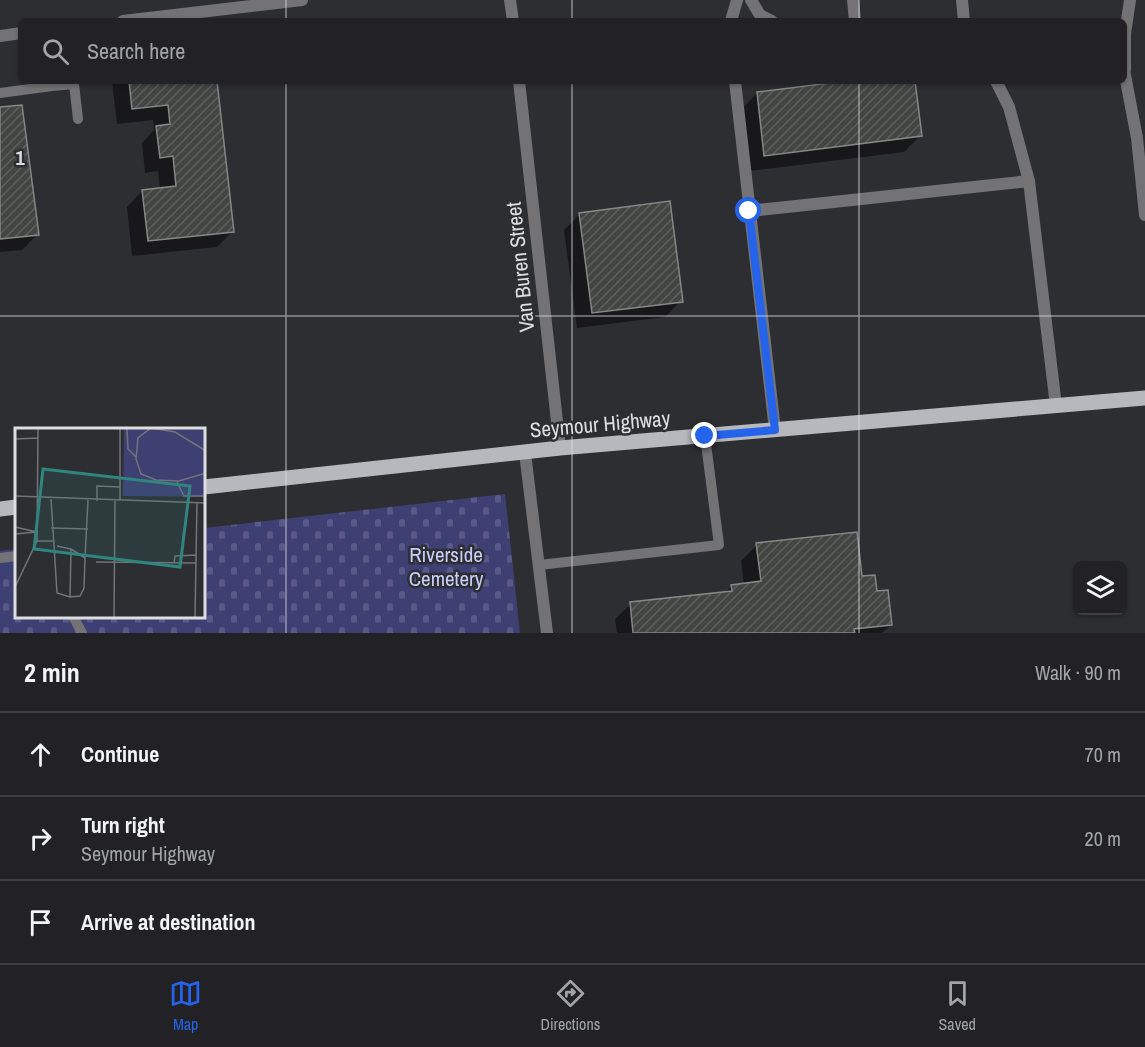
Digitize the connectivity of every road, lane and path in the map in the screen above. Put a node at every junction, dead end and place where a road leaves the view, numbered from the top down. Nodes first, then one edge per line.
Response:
1 (302, 0) edge
2 (510, 0) edge
3 (737, 0) edge
4 (751, 0) edge
5 (853, 0) edge
6 (962, 0) edge
7 (1130, 0) edge
8 (149, 18) edge
9 (513, 18) edge
10 (732, 18) edge
11 (766, 18) edge
12 (855, 18) edge
13 (964, 18) edge
14 (1127, 20) edge
15 (18, 33) edge
16 (0, 36) edge
17 (1127, 81) edge
18 (47, 84) edge
19 (75, 84) edge
20 (519, 84) edge
21 (735, 84) edge
22 (998, 84) edge
23 (0, 93) edge
24 (78, 119) dead end
25 (1142, 138) edge
26 (1029, 181) junction
27 (749, 211) junction
28 (1145, 215) edge
29 (1145, 398) edge
30 (1056, 406) junction
31 (775, 430) junction
32 (705, 436) junction
33 (560, 448) junction
34 (525, 453) junction
35 (206, 487) edge
36 (15, 507) edge
37 (0, 509) edge
38 (15, 556) edge
39 (0, 558) edge
40 (539, 565) junction
41 (74, 618) edge
42 (82, 633) edge
43 (547, 633) edge

1 - 8 street
2 - 9 street
3 - 10 street
4 - 11 street
5 - 12 street
6 - 13 street
7 - 14 street
15 - 16 street
17 - 25 street
18 - 23 lane
19 - 24 lane
20 - 33 street, Van Buren Street
21 - 27 street
22 - 26 street
25 - 28 street
26 - 27 street
26 - 30 street
27 - 31 street
29 - 30 main road, Seymour Highway
30 - 31 main road, Seymour Highway
31 - 32 main road, Seymour Highway
32 - 33 main road, Seymour Highway
32 - 40 lane
33 - 34 main road, Seymour Highway
34 - 35 main road, Seymour Highway
34 - 40 street
36 - 37 main road
38 - 39 lane
40 - 43 street
41 - 42 lane

